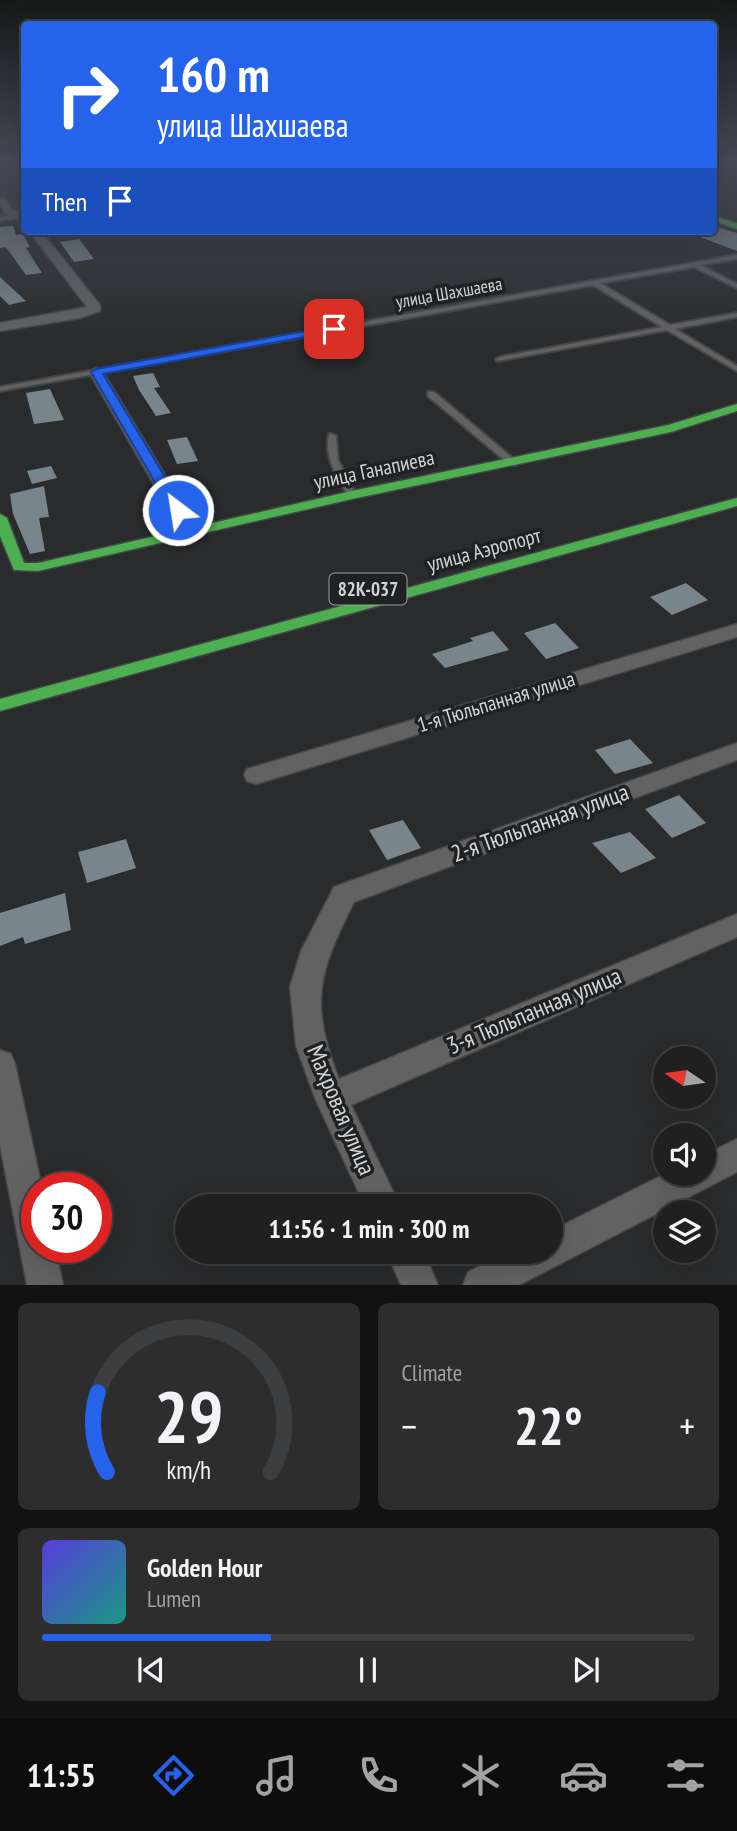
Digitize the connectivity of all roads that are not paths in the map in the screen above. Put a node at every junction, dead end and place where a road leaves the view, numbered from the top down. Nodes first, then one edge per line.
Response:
1 (38, 235) edge
2 (737, 257) edge
3 (695, 265) junction
4 (596, 284) junction
5 (737, 286) edge
6 (737, 315) edge
7 (1, 324) edge
8 (667, 328) junction
9 (500, 359) dead end
10 (737, 369) edge
11 (96, 372) junction
12 (0, 389) edge
13 (431, 394) dead end
14 (737, 407) edge
15 (332, 436) dead end
16 (513, 463) junction
17 (737, 488) edge
18 (352, 495) junction
19 (737, 502) edge
20 (0, 519) edge
21 (191, 533) junction
22 (737, 630) edge
23 (0, 689) edge
24 (0, 705) edge
25 (737, 751) edge
26 (256, 775) dead end
27 (344, 895) joint
28 (737, 925) edge
29 (0, 1064) edge
30 (331, 1098) junction
31 (737, 1156) edge
32 (716, 1166) edge
33 (22, 1172) edge
34 (676, 1186) edge
35 (377, 1194) edge
36 (563, 1243) edge
37 (40, 1263) edge
38 (410, 1264) edge
39 (522, 1264) edge
40 (45, 1285) edge
41 (420, 1285) edge
42 (481, 1285) edge

1 - 7 street
2 - 3 lane, улица Шахшаева
3 - 4 lane, улица Шахшаева
3 - 5 lane
4 - 8 lane
4 - 11 lane, улица Шахшаева
6 - 8 lane
8 - 9 lane
8 - 10 lane
11 - 12 lane, улица Шахшаева
11 - 21 street
13 - 16 lane
14 - 16 main road, улица Ганапиева
15 - 18 lane
16 - 18 main road, улица Ганапиева
17 - 23 main road, улица Аэропорт / 82К-037
18 - 21 main road, улица Ганапиева
19 - 24 main road, улица Аэропорт
20 - 21 main road, улица Ганапиева
22 - 26 street, 1-я Тюльпанная улица
25 - 27 street, 2-я Тюльпанная улица
27 - 30 street, Махровая улица
28 - 30 street, 3-я Тюльпанная улица
29 - 33 street
30 - 35 street, Махровая улица
31 - 32 street
34 - 36 street
37 - 40 street
38 - 41 street
39 - 42 street

